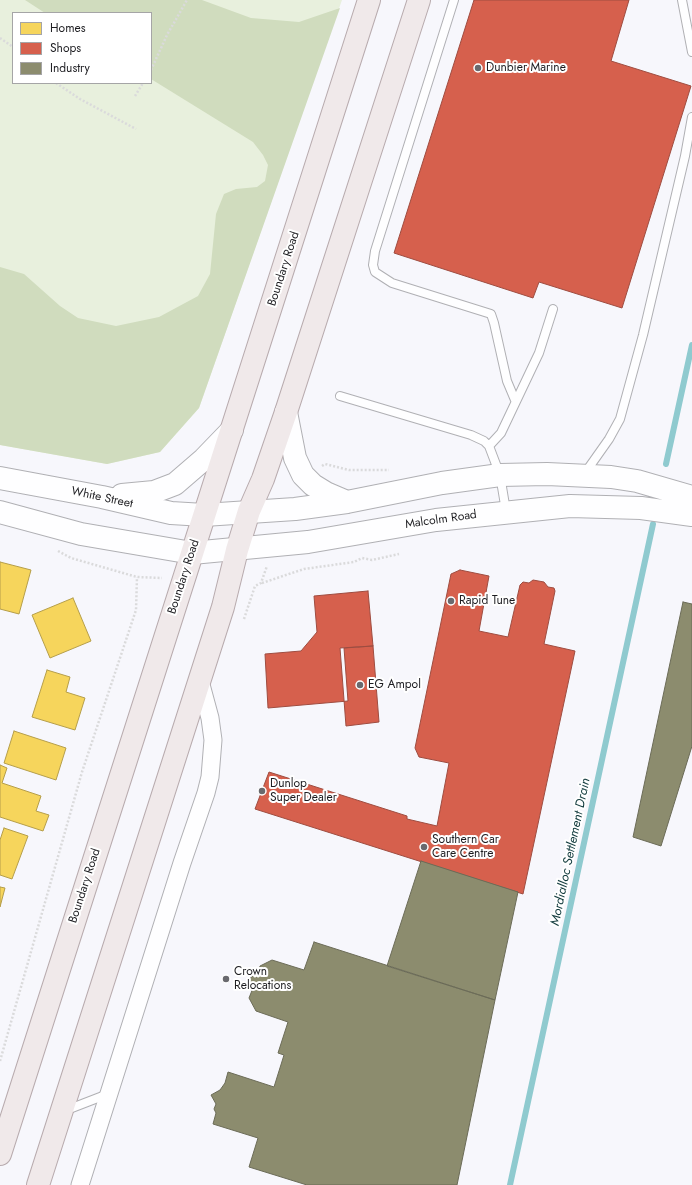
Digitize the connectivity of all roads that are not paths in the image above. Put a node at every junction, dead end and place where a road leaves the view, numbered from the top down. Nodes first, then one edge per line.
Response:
1 (369, 0) edge
2 (419, 0) edge
3 (454, 0) edge
4 (682, 0) edge
5 (692, 52) edge
6 (692, 117) edge
7 (553, 309) dead end
8 (340, 396) dead end
9 (515, 400) junction
10 (286, 412) junction
11 (232, 430) junction
12 (489, 446) junction
13 (500, 475) junction
14 (584, 475) junction
15 (0, 478) edge
16 (102, 497) junction
17 (347, 502) junction
18 (691, 507) edge
19 (249, 511) junction
20 (0, 512) edge
21 (506, 512) junction
22 (204, 515) junction
23 (237, 550) junction
24 (192, 553) junction
25 (200, 681) junction
26 (108, 1094) junction
27 (61, 1112) junction
28 (0, 1154) edge
29 (38, 1185) edge
30 (80, 1185) edge

1 - 11 main road, Boundary Road
2 - 10 main road
3 - 9 lane
4 - 5 lane
6 - 14 lane
7 - 9 lane
8 - 12 lane
9 - 12 lane
10 - 17 street
10 - 19 main road
11 - 16 street
11 - 22 main road, Boundary Road
12 - 13 lane
13 - 14 street, Malcolm Road
13 - 17 street, Malcolm Road
13 - 21 lane
14 - 18 street, Malcolm Road
15 - 16 street, White Street
16 - 22 street, White Street
17 - 19 street, Malcolm Road
18 - 21 street, Malcolm Road
19 - 22 street, Malcolm Road
19 - 23 main road
20 - 24 street
21 - 23 street, Malcolm Road
22 - 24 main road, Boundary Road
23 - 24 street, Malcolm Road
23 - 25 main road
24 - 28 main road, Boundary Road
25 - 26 street
25 - 27 main road
26 - 27 lane
26 - 30 street
27 - 29 main road

